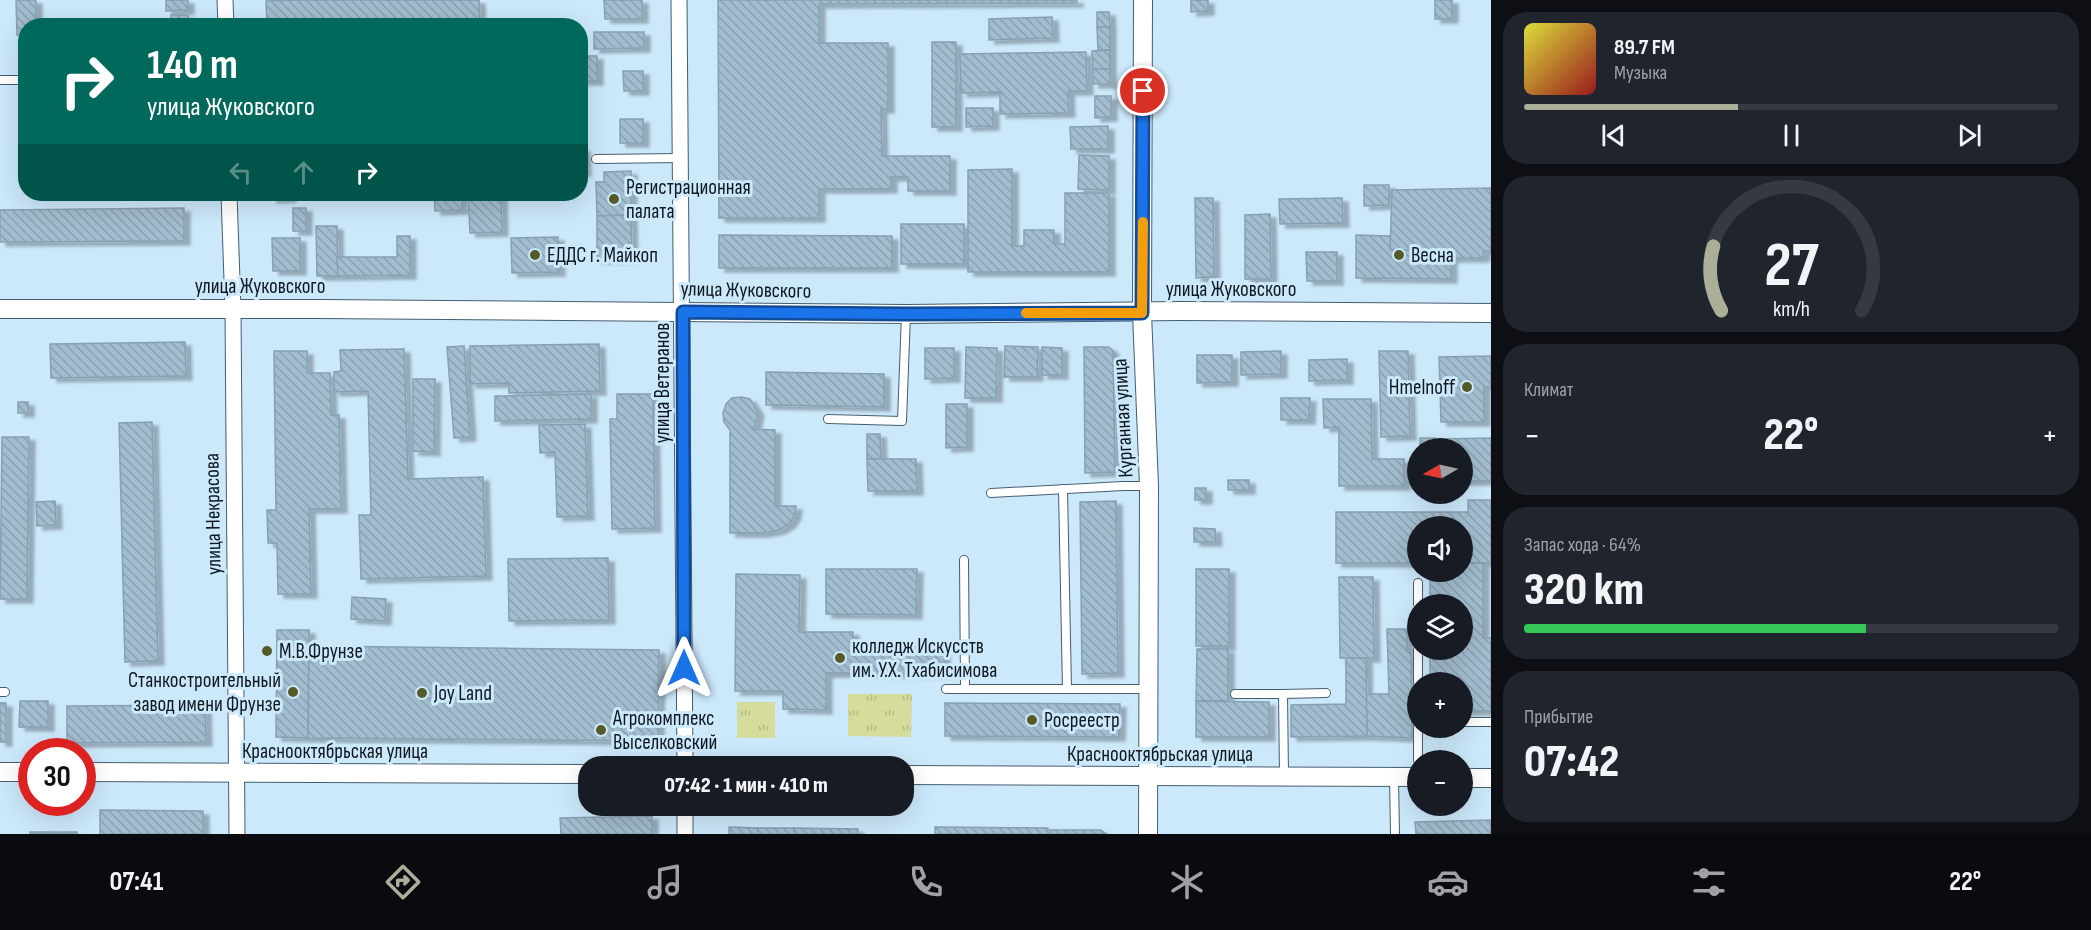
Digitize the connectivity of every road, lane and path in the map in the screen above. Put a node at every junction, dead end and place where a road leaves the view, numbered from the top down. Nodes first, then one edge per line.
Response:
1 (225, 0) edge
2 (679, 0) edge
3 (1143, 0) edge
4 (226, 18) edge
5 (0, 80) edge
6 (18, 80) edge
7 (681, 158) junction
8 (596, 159) dead end
9 (229, 201) edge
10 (0, 309) edge
11 (233, 309) junction
12 (683, 312) junction
13 (1142, 313) junction
14 (1491, 313) edge
15 (906, 314) junction
16 (828, 420) dead end
17 (1149, 486) junction
18 (1063, 489) junction
19 (991, 493) dead end
20 (964, 561) dead end
21 (1418, 583) dead end
22 (1418, 594) edge
23 (1148, 688) junction
24 (946, 689) dead end
25 (965, 689) junction
26 (1067, 689) junction
27 (1326, 693) dead end
28 (1235, 694) dead end
29 (1283, 694) junction
30 (1473, 722) edge
31 (1491, 722) edge
32 (685, 756) edge
33 (0, 772) edge
34 (18, 772) edge
35 (96, 772) edge
36 (237, 773) junction
37 (578, 774) edge
38 (914, 775) edge
39 (1148, 776) junction
40 (1284, 777) junction
41 (1394, 777) junction
42 (1407, 777) edge
43 (1473, 778) edge
44 (1491, 778) edge
45 (685, 816) edge
46 (237, 834) edge
47 (686, 834) edge
48 (1148, 834) edge
49 (1395, 834) edge

1 - 4 street
2 - 7 street, улица Ветеранов
3 - 13 street, Курганная улица
5 - 6 lane
7 - 8 lane
7 - 12 street, улица Ветеранов
9 - 11 street, улица Некрасова
10 - 11 street, улица Жуковского
11 - 12 street, улица Жуковского
11 - 36 street, улица Некрасова
12 - 15 street, улица Жуковского
12 - 32 street, улица Ветеранов
13 - 14 street, улица Жуковского
13 - 15 street, улица Жуковского
13 - 17 street, Курганная улица
15 - 16 lane
17 - 18 lane
17 - 23 street, Курганная улица
18 - 19 lane
18 - 26 lane
20 - 25 lane
21 - 22 lane
23 - 26 lane
23 - 39 street, Курганная улица
24 - 25 lane
25 - 26 lane
27 - 29 lane
28 - 29 lane
29 - 40 lane
30 - 31 lane
33 - 34 street
35 - 36 street, Краснооктябрьская улица
36 - 37 street, Краснооктябрьская улица
36 - 46 street, улица Некрасова
38 - 39 street, Краснооктябрьская улица
39 - 40 street, Краснооктябрьская улица
39 - 48 street, Курганная улица
40 - 41 street, Краснооктябрьская улица
41 - 42 street, Краснооктябрьская улица
41 - 49 lane
43 - 44 street
45 - 47 street

